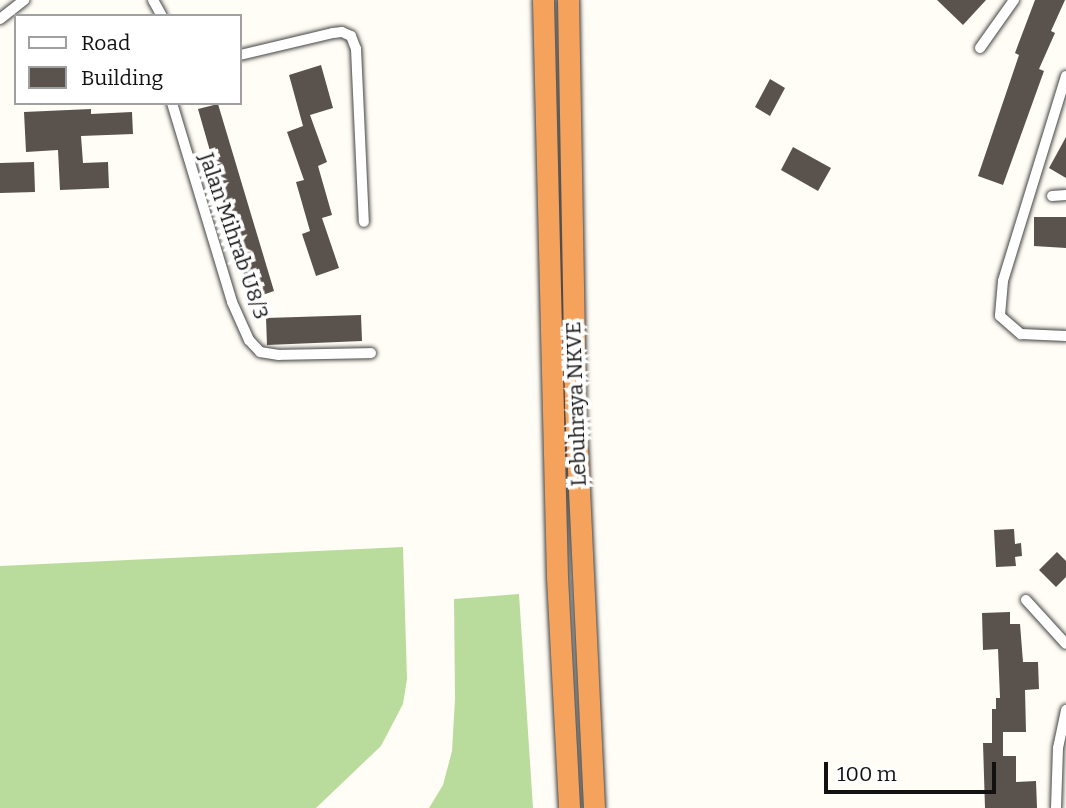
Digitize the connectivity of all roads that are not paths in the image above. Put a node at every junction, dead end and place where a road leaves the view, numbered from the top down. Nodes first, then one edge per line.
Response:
1 (24, 0) edge
2 (543, 0) edge
3 (568, 0) edge
4 (1014, 0) edge
5 (0, 19) edge
6 (980, 48) dead end
7 (242, 55) edge
8 (1066, 76) edge
9 (173, 105) edge
10 (1066, 195) edge
11 (1052, 197) dead end
12 (364, 222) dead end
13 (1066, 336) edge
14 (371, 353) dead end
15 (1026, 600) dead end
16 (1066, 643) edge
17 (1066, 710) edge
18 (569, 808) edge
19 (593, 808) edge
20 (1056, 808) edge

1 - 5 street
2 - 18 highway, Lebuhraya NKVE
3 - 19 highway, Lebuhraya NKVE
4 - 6 street
7 - 12 street
8 - 13 street
9 - 14 street, Jalan Mihrab U8/3
10 - 11 street
15 - 16 street
17 - 20 street

